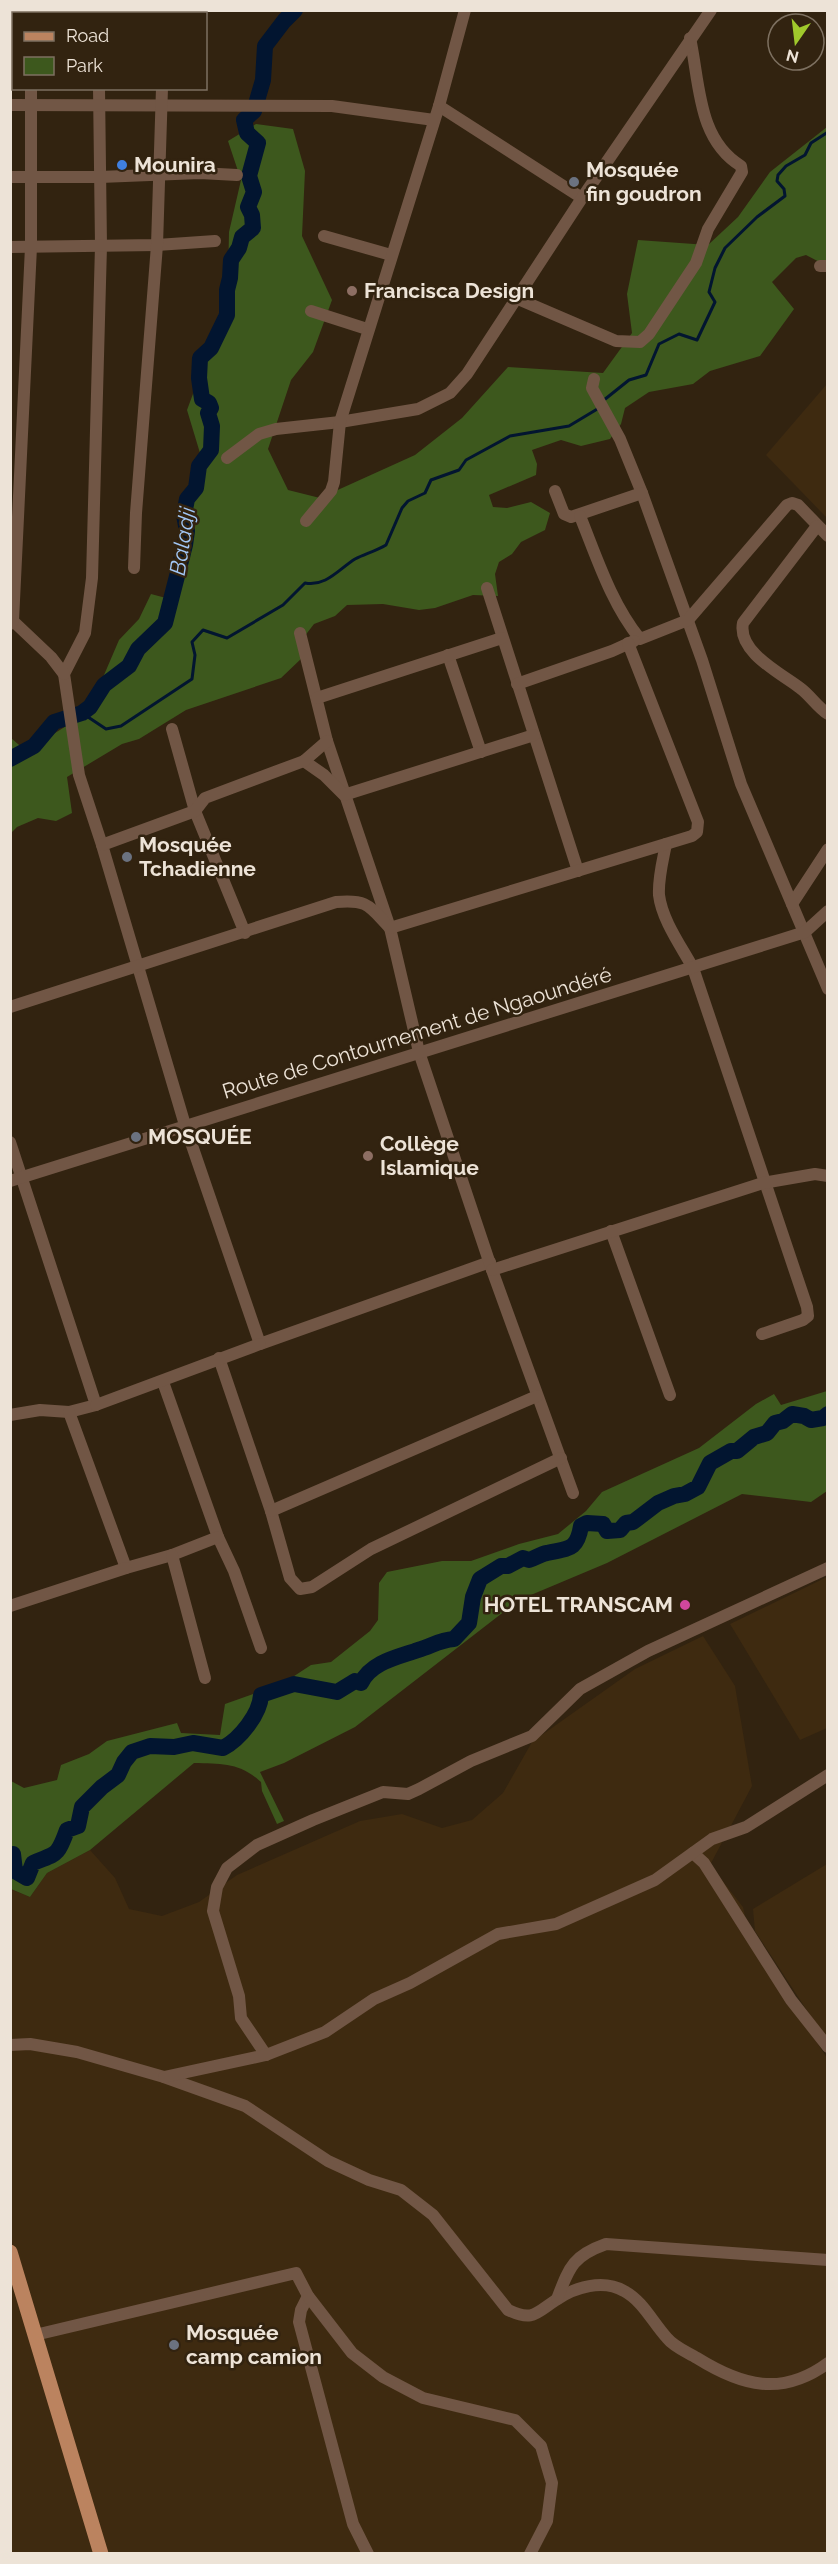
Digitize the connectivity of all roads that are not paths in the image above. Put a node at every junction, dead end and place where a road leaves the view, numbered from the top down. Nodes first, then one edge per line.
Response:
1 (465, 10) edge
2 (711, 10) edge
3 (690, 38) junction
4 (31, 90) edge
5 (99, 90) edge
6 (162, 90) edge
7 (10, 105) edge
8 (31, 105) junction
9 (162, 105) junction
10 (99, 106) junction
11 (439, 106) junction
12 (434, 120) junction
13 (159, 175) junction
14 (237, 175) dead end
15 (10, 177) edge
16 (31, 177) junction
17 (100, 177) junction
18 (582, 198) junction
19 (324, 236) dead end
20 (215, 241) dead end
21 (157, 245) junction
22 (101, 246) junction
23 (10, 247) edge
24 (31, 247) junction
25 (391, 255) junction
26 (518, 299) junction
27 (311, 311) dead end
28 (367, 329) junction
29 (594, 379) dead end
30 (340, 422) junction
31 (226, 458) dead end
32 (555, 491) dead end
33 (642, 493) junction
34 (579, 516) junction
35 (306, 520) dead end
36 (817, 526) junction
37 (828, 537) edge
38 (134, 568) dead end
39 (487, 588) dead end
40 (688, 620) junction
41 (12, 623) edge
42 (300, 633) dead end
43 (502, 638) junction
44 (634, 641) junction
45 (448, 655) junction
46 (64, 674) junction
47 (517, 684) junction
48 (317, 698) junction
49 (828, 714) edge
50 (172, 729) dead end
51 (534, 735) junction
52 (327, 741) junction
53 (482, 752) junction
54 (304, 761) junction
55 (344, 795) junction
56 (195, 811) junction
57 (666, 844) junction
58 (102, 845) junction
59 (828, 849) edge
60 (578, 871) junction
61 (792, 904) junction
62 (828, 911) edge
63 (390, 928) junction
64 (805, 932) junction
65 (245, 933) junction
66 (137, 968) junction
67 (693, 968) junction
68 (828, 989) edge
69 (10, 1007) edge
70 (419, 1052) junction
71 (185, 1125) junction
72 (10, 1142) edge
73 (828, 1176) edge
74 (16, 1179) edge
75 (763, 1183) junction
76 (611, 1231) junction
77 (491, 1266) junction
78 (762, 1334) dead end
79 (260, 1344) junction
80 (219, 1358) junction
81 (163, 1382) junction
82 (670, 1395) dead end
83 (537, 1396) junction
84 (96, 1405) junction
85 (69, 1412) junction
86 (10, 1415) edge
87 (561, 1458) junction
88 (573, 1492) dead end
89 (271, 1511) junction
90 (218, 1537) junction
91 (171, 1555) junction
92 (126, 1568) junction
93 (828, 1568) edge
94 (10, 1606) edge
95 (261, 1648) dead end
96 (206, 1678) dead end
97 (828, 1775) edge
98 (693, 1853) junction
99 (10, 2045) edge
100 (828, 2047) edge
101 (266, 2055) junction
102 (164, 2077) junction
103 (10, 2252) edge
104 (828, 2260) edge
105 (308, 2296) junction
106 (557, 2299) junction
107 (35, 2335) junction
108 (828, 2363) edge
109 (101, 2553) edge
110 (368, 2553) edge
111 (530, 2553) edge

1 - 11 street
2 - 3 street
3 - 18 street
3 - 26 street
4 - 8 street
5 - 10 street
6 - 9 street
7 - 8 street
8 - 10 street
8 - 16 street
9 - 10 street
9 - 12 street
9 - 13 street
10 - 17 street
11 - 12 street
11 - 18 street
12 - 25 street
13 - 14 street
13 - 17 street
13 - 21 street
15 - 16 street
16 - 17 street
16 - 24 street
17 - 22 street
18 - 26 street
19 - 25 street
20 - 21 street
21 - 22 street
21 - 38 street
22 - 24 street
22 - 46 street
23 - 24 street
24 - 41 street
25 - 28 street
26 - 30 street
27 - 28 street
28 - 30 street
29 - 33 street
30 - 31 street
30 - 35 street
32 - 34 street
33 - 34 street
33 - 40 street
34 - 44 street
36 - 37 street
36 - 40 street
36 - 49 street
39 - 43 street
40 - 44 street
40 - 61 street
41 - 46 street
42 - 48 street
43 - 45 street
43 - 47 street
44 - 47 street
44 - 57 street
45 - 48 street
45 - 53 street
46 - 58 street
47 - 51 street
48 - 52 street
50 - 56 street
51 - 53 street
51 - 60 street
52 - 54 street
52 - 55 street
53 - 55 street
54 - 55 street
54 - 56 street
55 - 63 street
56 - 58 street
56 - 65 street
57 - 60 street
57 - 67 street
58 - 66 street
59 - 61 street
60 - 63 street
61 - 64 street
62 - 64 street, Route de Contournement de Ngaoundéré
63 - 65 street
63 - 70 street
64 - 67 street, Route de Contournement de Ngaoundéré
64 - 68 street
65 - 66 street
66 - 69 street
66 - 71 street
67 - 70 street, Route de Contournement de Ngaoundéré
67 - 75 street
70 - 71 street, Route de Contournement de Ngaoundéré
70 - 77 street
71 - 74 street, Route de Contournement de Ngaoundéré
71 - 79 street
72 - 74 street
73 - 75 street
74 - 84 street
75 - 76 street
75 - 78 street
76 - 77 street
76 - 82 street
77 - 79 street
77 - 83 street
79 - 80 street
80 - 81 street
80 - 89 street
81 - 84 street
81 - 90 street
83 - 87 street
83 - 89 street
84 - 85 street
85 - 86 street
85 - 92 street
87 - 88 street
87 - 89 street
90 - 91 street
90 - 95 street
91 - 92 street
91 - 96 street
92 - 94 street
93 - 101 street
97 - 98 street
98 - 100 street
98 - 101 street
99 - 102 street
101 - 102 street
102 - 106 street
103 - 107 main road
104 - 106 street
105 - 107 street
105 - 110 street
105 - 111 street
106 - 108 street
107 - 109 main road

